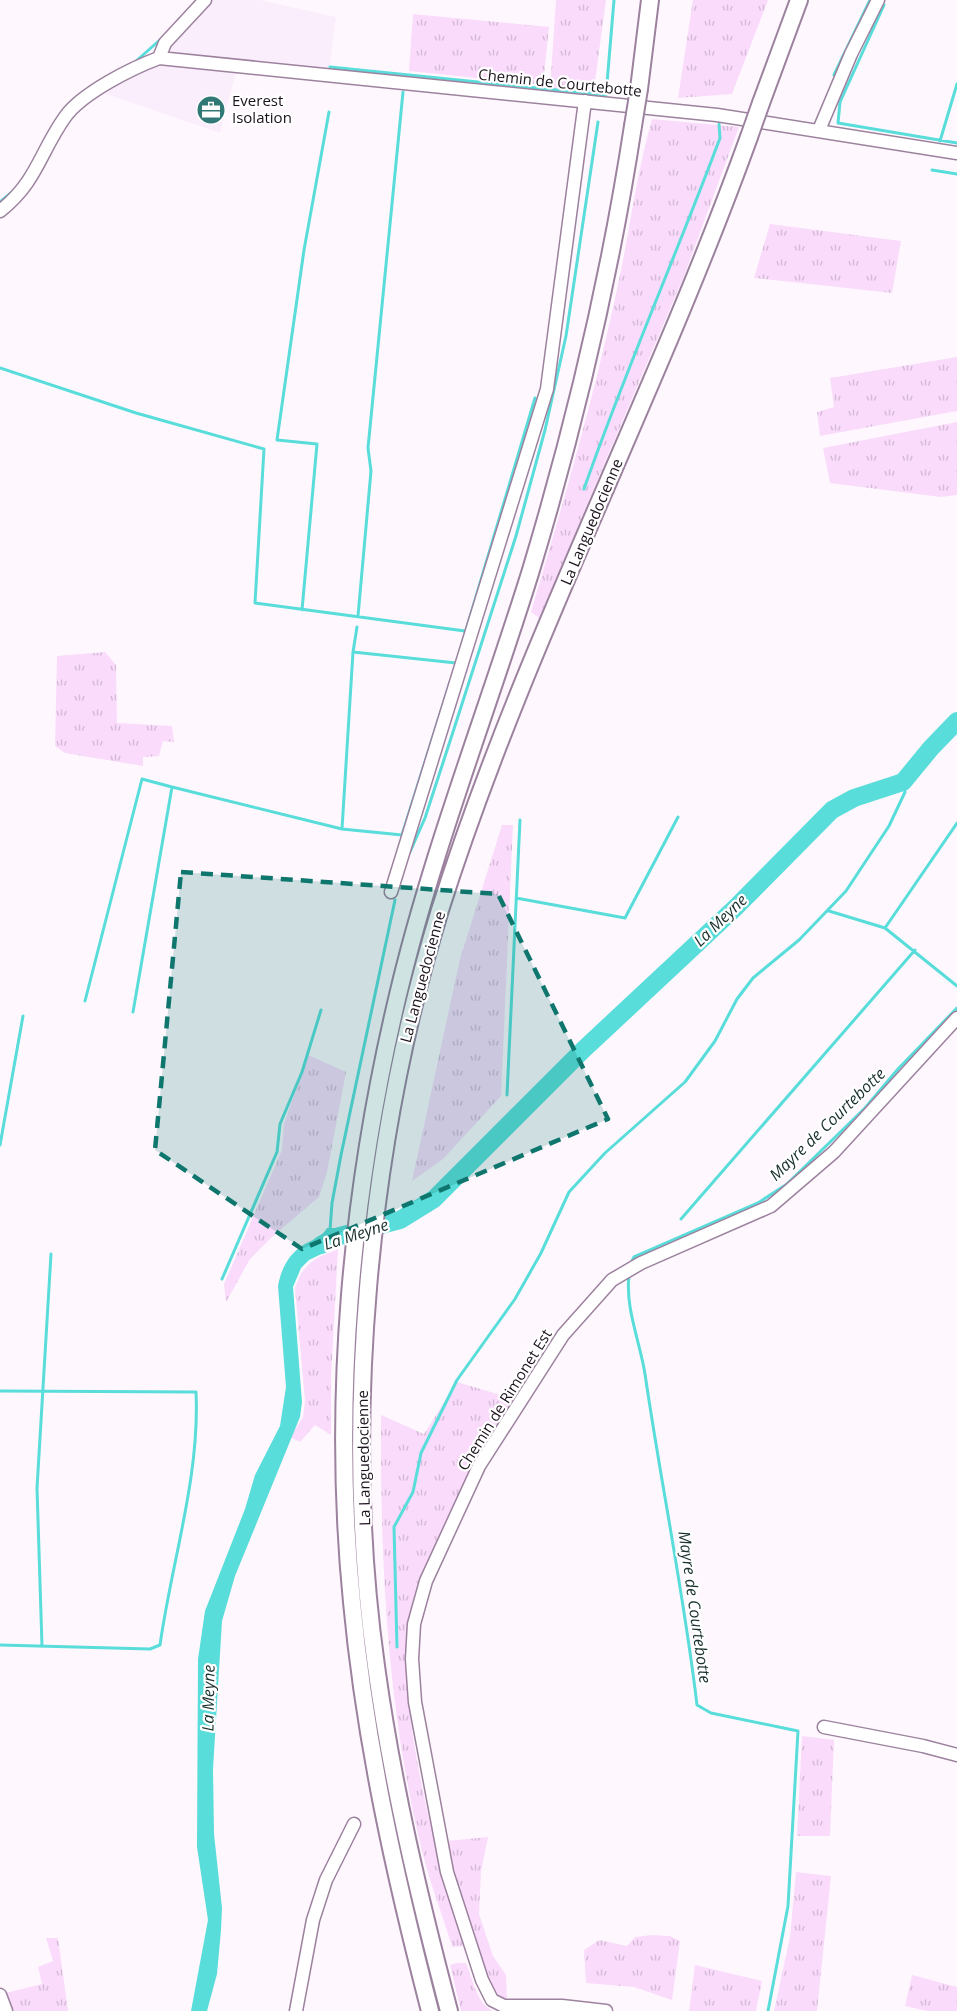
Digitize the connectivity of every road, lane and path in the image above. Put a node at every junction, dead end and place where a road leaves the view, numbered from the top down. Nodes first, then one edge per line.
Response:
1 (205, 0) edge
2 (650, 0) edge
3 (799, 0) edge
4 (878, 0) edge
5 (159, 58) junction
6 (585, 100) junction
7 (819, 130) junction
8 (957, 153) edge
9 (0, 211) edge
10 (391, 892) dead end
11 (957, 1018) edge
12 (824, 1727) dead end
13 (957, 1755) edge
14 (354, 1824) dead end
15 (0, 1995) edge
16 (6, 2011) edge
17 (296, 2011) edge
18 (430, 2011) edge
19 (449, 2011) edge
20 (606, 2011) edge

1 - 5 street
2 - 18 highway, La Languedocienne, bridge
3 - 19 highway, La Languedocienne, bridge
4 - 7 street
5 - 6 street, Chemin de Courtebotte
5 - 9 street
6 - 7 street, Chemin de Courtebotte
6 - 10 street
7 - 8 street, Chemin de Courtebotte
11 - 20 street, Chemin de Rimonet Est
12 - 13 street
14 - 17 street
15 - 16 street

